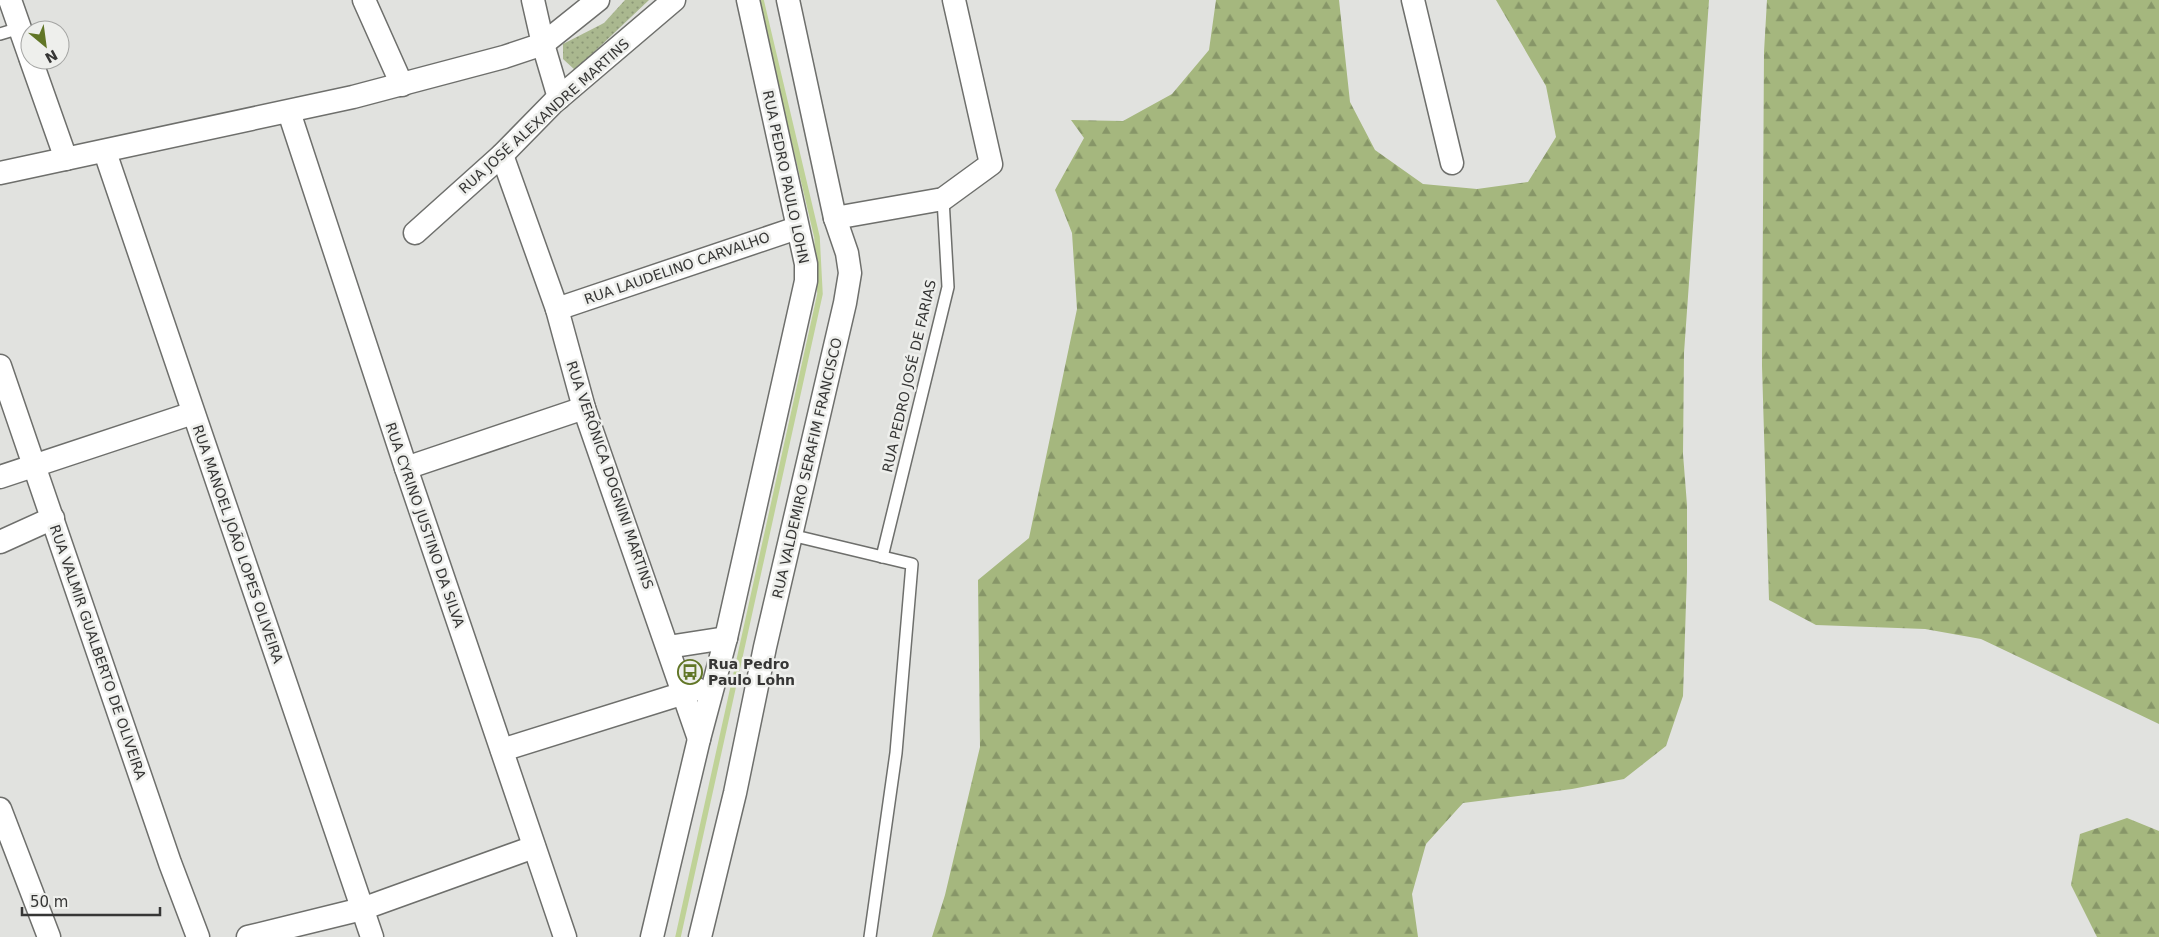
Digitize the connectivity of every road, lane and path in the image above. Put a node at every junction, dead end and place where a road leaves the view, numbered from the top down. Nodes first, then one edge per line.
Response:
1 (10, 0) edge
2 (364, 0) edge
3 (533, 0) edge
4 (598, 0) edge
5 (674, 0) edge
6 (748, 0) edge
7 (788, 0) edge
8 (954, 0) edge
9 (1412, 0) edge
10 (10, 31) edge
11 (543, 44) junction
12 (20, 45) edge
13 (34, 70) edge
14 (402, 85) junction
15 (559, 98) junction
16 (289, 112) junction
17 (105, 152) junction
18 (502, 155) junction
19 (66, 159) junction
20 (1452, 164) dead end
21 (0, 173) edge
22 (943, 199) junction
23 (835, 218) junction
24 (797, 228) junction
25 (415, 233) dead end
26 (557, 309) junction
27 (0, 366) edge
28 (584, 408) junction
29 (193, 413) junction
30 (34, 465) junction
31 (406, 468) junction
32 (0, 477) edge
33 (53, 518) junction
34 (791, 535) junction
35 (0, 542) edge
36 (882, 557) junction
37 (726, 638) junction
38 (668, 647) junction
39 (713, 684) junction
40 (683, 693) junction
41 (699, 739) junction
42 (502, 750) junction
43 (0, 809) edge
44 (534, 847) junction
45 (362, 909) junction
46 (49, 937) edge
47 (198, 937) edge
48 (248, 937) edge
49 (372, 937) edge
50 (565, 937) edge
51 (652, 937) edge
52 (700, 937) edge
53 (870, 937) edge

1 - 10 street
2 - 14 street
3 - 11 street
4 - 11 street
5 - 15 street, RUA JOSÉ ALEXANDRE MARTINS
6 - 24 street, RUA PEDRO PAULO LOHN
7 - 23 street, RUA VALDEMIRO SERAFIM FRANCISCO
8 - 22 street
9 - 20 street
10 - 12 street
11 - 14 street
11 - 15 street
13 - 19 street
14 - 16 street
15 - 18 street, RUA JOSÉ ALEXANDRE MARTINS
16 - 17 street
16 - 31 street, RUA CYRINO JUSTINO DA SILVA
17 - 19 street
17 - 29 street, RUA MANOEL JOÃO LOPES OLIVEIRA
18 - 25 street, RUA JOSÉ ALEXANDRE MARTINS
18 - 26 street, RUA VERÔNICA DOGNINI MARTINS
19 - 21 street
22 - 23 street
22 - 36 lane, RUA PEDRO JOSÉ DE FARIAS
23 - 34 street, RUA VALDEMIRO SERAFIM FRANCISCO
24 - 26 street, RUA LAUDELINO CARVALHO
24 - 37 street, RUA PEDRO PAULO LOHN
26 - 28 street, RUA VERÔNICA DOGNINI MARTINS
27 - 30 street, RUA VALMIR GUALBERTO DE OLIVEIRA
28 - 31 street
28 - 38 street, RUA VERÔNICA DOGNINI MARTINS
29 - 30 street
29 - 45 street, RUA MANOEL JOÃO LOPES OLIVEIRA
30 - 32 street
30 - 33 street, RUA VALMIR GUALBERTO DE OLIVEIRA
31 - 42 street, RUA CYRINO JUSTINO DA SILVA
33 - 35 street
33 - 47 street, RUA VALMIR GUALBERTO DE OLIVEIRA
34 - 36 lane
34 - 52 street, RUA VALDEMIRO SERAFIM FRANCISCO
36 - 53 lane
37 - 38 street
37 - 39 street, RUA PEDRO PAULO LOHN
38 - 40 street, RUA VERÔNICA DOGNINI MARTINS
39 - 40 street
39 - 41 street, RUA PEDRO PAULO LOHN
40 - 41 street, RUA VERÔNICA DOGNINI MARTINS
40 - 42 street
41 - 51 street, RUA PEDRO PAULO LOHN
42 - 44 street, RUA CYRINO JUSTINO DA SILVA
43 - 46 street
44 - 45 street
44 - 50 street, RUA CYRINO JUSTINO DA SILVA
45 - 48 street
45 - 49 street, RUA MANOEL JOÃO LOPES OLIVEIRA

